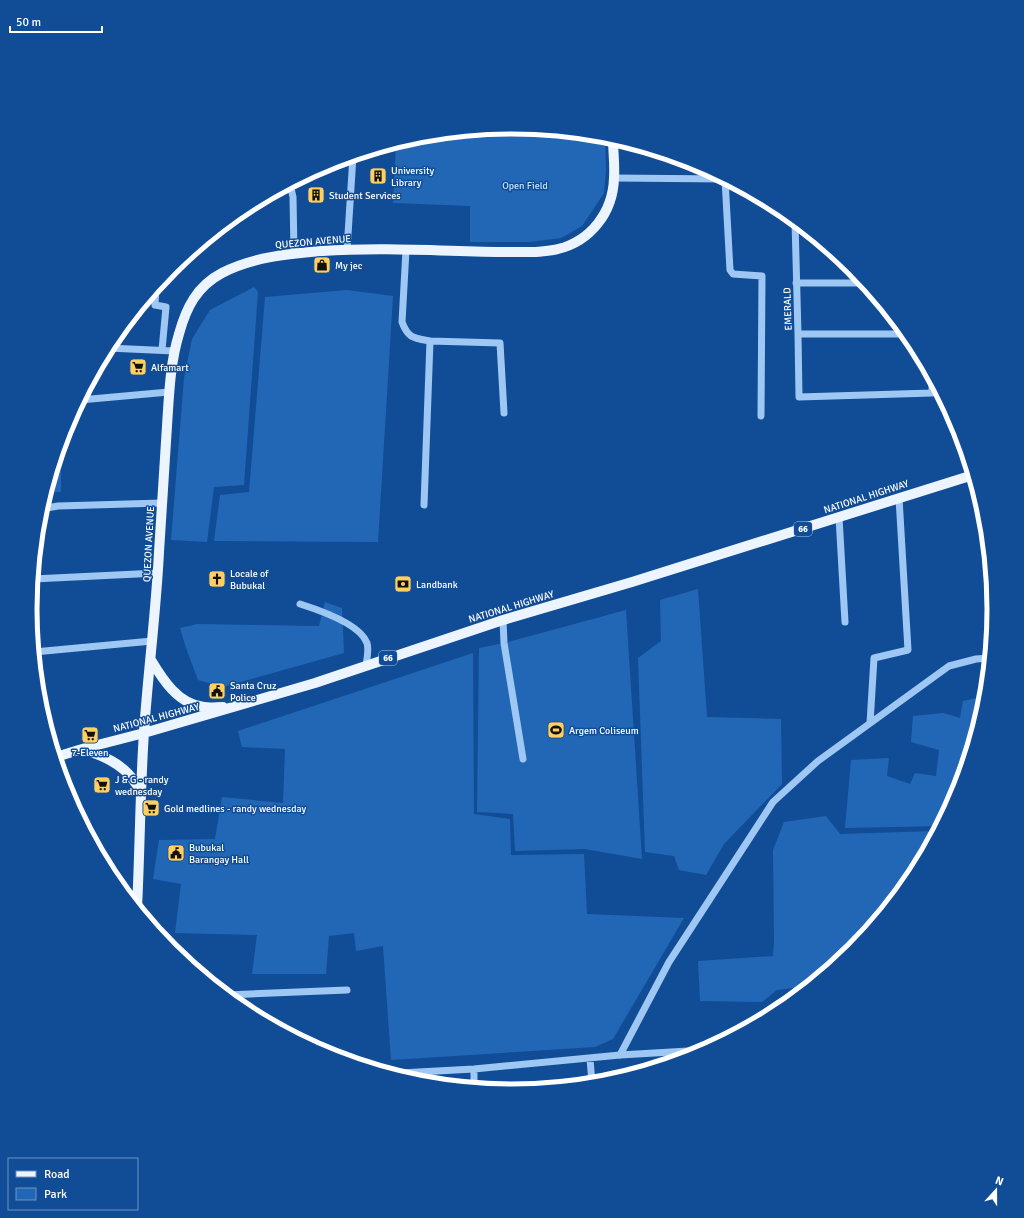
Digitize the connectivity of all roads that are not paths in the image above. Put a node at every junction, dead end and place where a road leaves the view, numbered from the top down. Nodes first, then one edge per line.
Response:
1 (613, 145) edge
2 (353, 161) edge
3 (614, 178) junction
4 (713, 179) edge
5 (725, 185) edge
6 (291, 189) edge
7 (797, 229) edge
8 (347, 250) junction
9 (406, 250) junction
10 (294, 253) junction
11 (796, 283) junction
12 (857, 283) edge
13 (156, 295) edge
14 (798, 334) junction
15 (899, 334) edge
16 (430, 341) junction
17 (115, 348) edge
18 (162, 350) junction
19 (174, 351) junction
20 (932, 388) edge
21 (169, 392) junction
22 (86, 399) edge
23 (504, 413) dead end
24 (761, 416) dead end
25 (968, 477) edge
26 (899, 498) junction
27 (162, 503) junction
28 (424, 506) dead end
29 (48, 508) edge
30 (839, 517) junction
31 (158, 574) junction
32 (38, 579) edge
33 (300, 604) dead end
34 (502, 620) junction
35 (845, 622) dead end
36 (152, 641) junction
37 (39, 652) edge
38 (984, 658) edge
39 (151, 660) junction
40 (366, 665) junction
41 (235, 707) junction
42 (870, 723) junction
43 (144, 733) junction
44 (82, 749) junction
45 (60, 756) edge
46 (523, 759) dead end
47 (141, 795) junction
48 (137, 901) edge
49 (347, 990) dead end
50 (235, 995) edge
51 (686, 1051) edge
52 (620, 1055) junction
53 (590, 1059) junction
54 (474, 1069) junction
55 (411, 1073) edge
56 (592, 1077) edge
57 (474, 1082) edge

1 - 3 main road, QUEZON AVENUE
2 - 8 street
3 - 4 street
3 - 9 main road, QUEZON AVENUE
5 - 24 street
6 - 10 street
7 - 11 street, EMERALD
8 - 9 main road, QUEZON AVENUE
8 - 10 main road, QUEZON AVENUE
9 - 16 street
10 - 19 main road, QUEZON AVENUE
11 - 12 street
11 - 14 street, EMERALD
13 - 18 street
14 - 15 street
14 - 20 street, EMERALD
16 - 23 street
16 - 28 street
17 - 18 street
18 - 19 street
19 - 21 main road, QUEZON AVENUE
21 - 22 street
21 - 27 main road, QUEZON AVENUE
25 - 26 main road, NATIONAL HIGHWAY / 66
26 - 30 main road, NATIONAL HIGHWAY / 66
26 - 42 street
27 - 29 street
27 - 31 main road, QUEZON AVENUE
30 - 34 main road, NATIONAL HIGHWAY / 66
30 - 35 street
31 - 32 street
31 - 36 main road, QUEZON AVENUE
33 - 40 street
34 - 40 main road, NATIONAL HIGHWAY / 66
34 - 46 street
36 - 37 street
36 - 39 main road, QUEZON AVENUE
38 - 42 street
39 - 41 main road
39 - 43 main road, QUEZON AVENUE
40 - 41 main road, NATIONAL HIGHWAY / 66
41 - 43 main road, NATIONAL HIGHWAY / 66
42 - 52 street
43 - 44 main road, NATIONAL HIGHWAY / 66
43 - 47 main road, QUEZON AVENUE
44 - 45 main road, NATIONAL HIGHWAY / 66
44 - 47 main road
47 - 48 main road, QUEZON AVENUE
49 - 50 street
51 - 52 street
52 - 53 street
53 - 54 street
53 - 56 street
54 - 55 street
54 - 57 street

